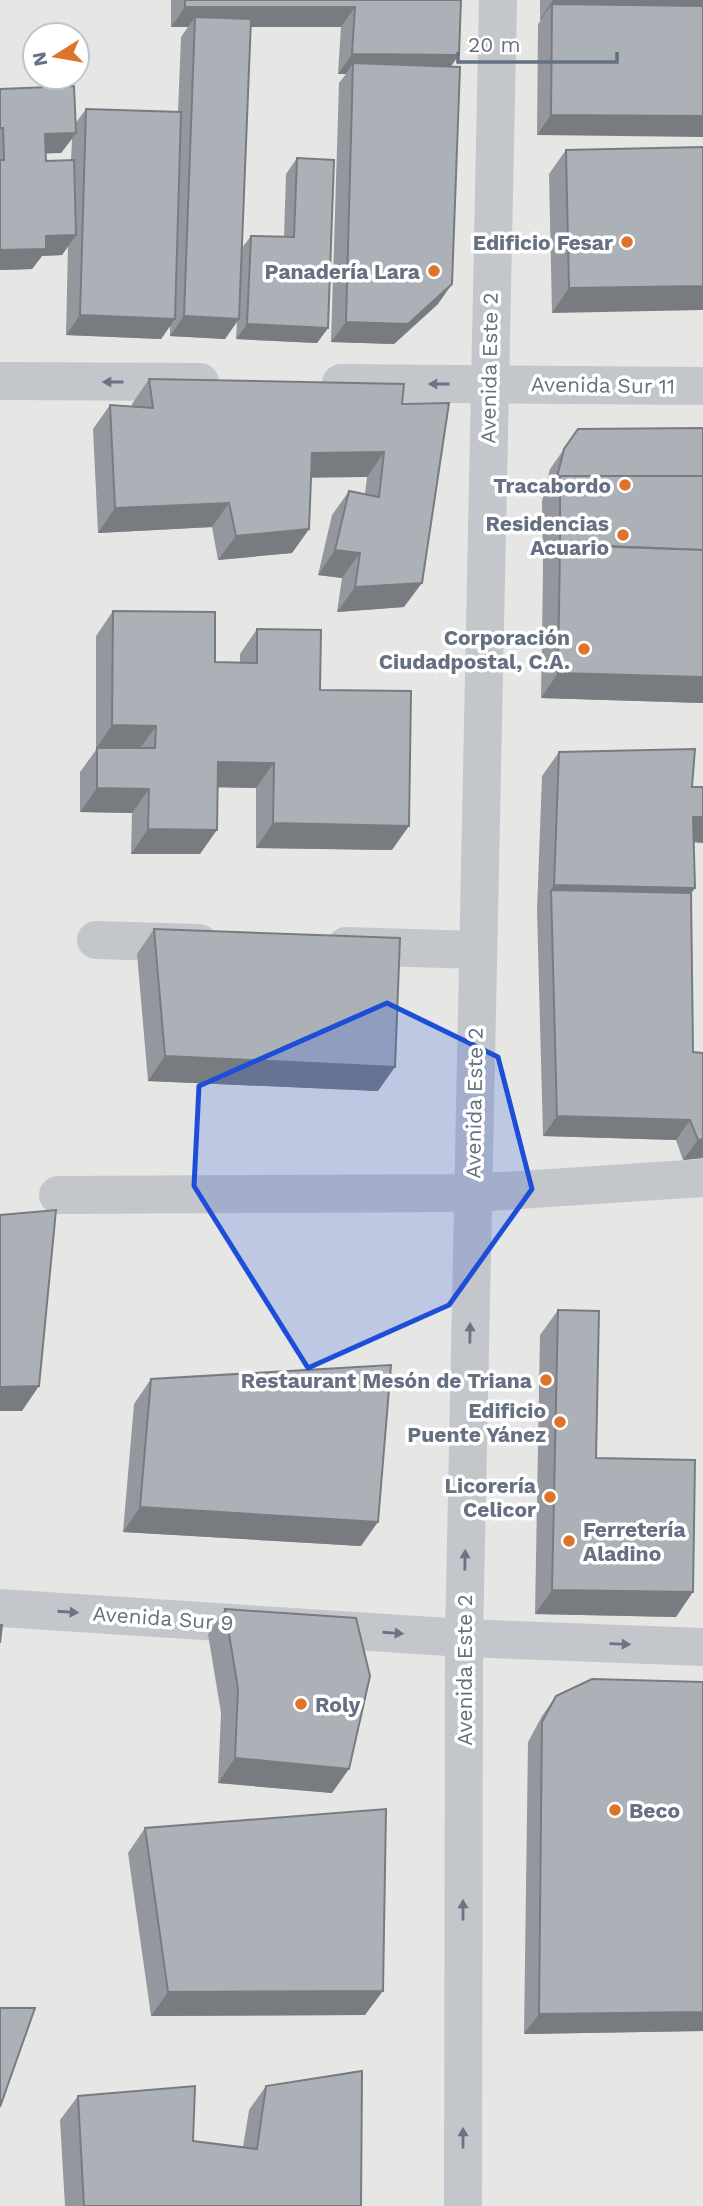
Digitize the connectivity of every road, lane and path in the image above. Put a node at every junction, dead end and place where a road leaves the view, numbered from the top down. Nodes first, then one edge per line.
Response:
1 (498, 0) edge
2 (0, 381) edge
3 (237, 383) edge
4 (307, 383) edge
5 (489, 384) junction
6 (703, 386) edge
7 (96, 940) dead end
8 (232, 943) edge
9 (314, 946) edge
10 (477, 950) junction
11 (703, 1178) edge
12 (473, 1193) junction
13 (58, 1195) dead end
14 (0, 1608) edge
15 (464, 1638) junction
16 (703, 1647) edge
17 (463, 2206) edge

1 - 5 street, Avenida Este 2
3 -> 2 street
5 -> 4 street, Avenida Sur 11
5 - 6 street, Avenida Sur 11
5 - 10 street, Avenida Este 2
7 - 8 street
9 - 10 street
10 - 12 street, Avenida Este 2
11 - 12 street
12 - 13 street
15 -> 12 street, Avenida Este 2
14 -> 15 street, Avenida Sur 9
15 -> 16 street, Avenida Sur 9
17 -> 15 street, Avenida Este 2

